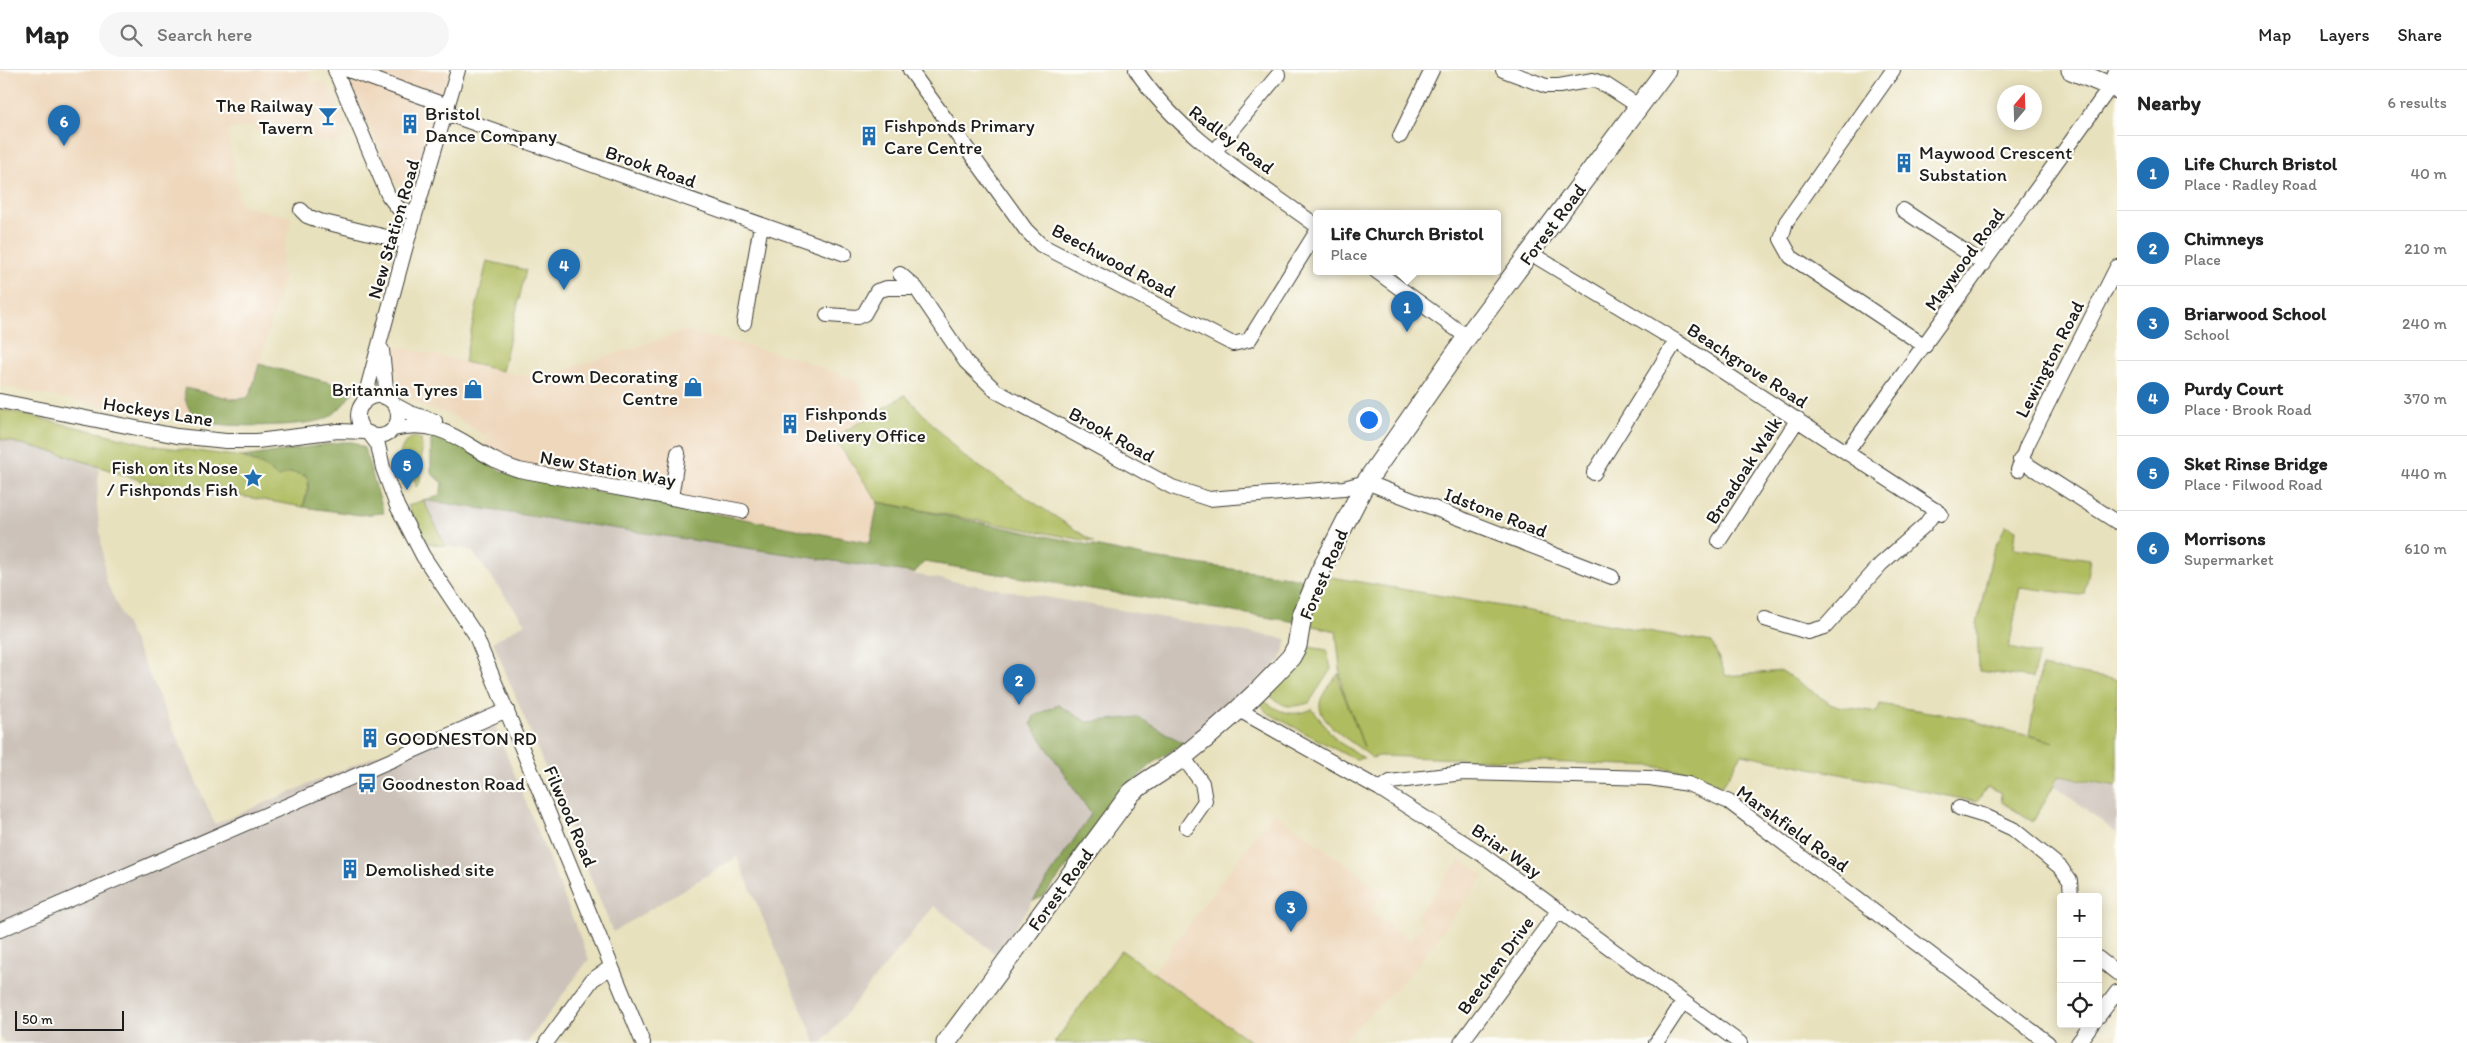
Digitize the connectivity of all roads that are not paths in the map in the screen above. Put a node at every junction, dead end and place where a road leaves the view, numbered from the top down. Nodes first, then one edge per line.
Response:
1 (335, 70) edge
2 (348, 70) edge
3 (458, 70) edge
4 (910, 70) edge
5 (1136, 70) edge
6 (1432, 70) edge
7 (1504, 70) edge
8 (1666, 70) edge
9 (1893, 70) edge
10 (2071, 70) edge
11 (1278, 75) dead end
12 (2115, 82) edge
13 (1640, 107) junction
14 (446, 110) junction
15 (1400, 136) dead end
16 (1215, 151) junction
17 (301, 210) dead end
18 (1902, 210) dead end
19 (416, 214) junction
20 (1313, 223) edge
21 (761, 225) junction
22 (1313, 237) edge
23 (407, 242) junction
24 (1530, 253) junction
25 (845, 254) dead end
26 (1984, 264) junction
27 (2117, 268) edge
28 (900, 274) dead end
29 (1382, 275) edge
30 (916, 288) junction
31 (827, 315) dead end
32 (744, 322) dead end
33 (1467, 337) junction
34 (381, 341) junction
35 (1676, 341) junction
36 (1925, 346) junction
37 (0, 401) edge
38 (393, 404) junction
39 (361, 408) junction
40 (1798, 419) junction
41 (392, 430) junction
42 (368, 433) junction
43 (310, 435) junction
44 (474, 446) junction
45 (1847, 452) junction
46 (678, 453) dead end
47 (1594, 473) dead end
48 (386, 476) junction
49 (1366, 482) junction
50 (671, 498) junction
51 (742, 511) dead end
52 (2117, 522) edge
53 (1720, 541) dead end
54 (1612, 578) dead end
55 (1765, 619) dead end
56 (507, 710) junction
57 (1239, 710) junction
58 (1182, 758) junction
59 (1380, 789) junction
60 (1959, 808) dead end
61 (1187, 827) dead end
62 (2071, 893) edge
63 (1559, 910) junction
64 (0, 930) edge
65 (2102, 961) edge
66 (611, 967) junction
67 (2117, 973) edge
68 (2117, 992) edge
69 (1683, 1002) junction
70 (2102, 1012) edge
71 (2089, 1028) edge
72 (546, 1043) edge
73 (643, 1043) edge
74 (946, 1043) edge
75 (1461, 1043) edge
76 (1656, 1043) edge
77 (1740, 1043) edge
78 (2048, 1043) edge
79 (2078, 1043) edge

1 - 19 street
2 - 14 street, Brook Road
3 - 14 street, New Station Road
4 - 22 street, Beechwood Road
5 - 16 street, Radley Road
6 - 15 street
7 - 13 street
8 - 13 main road, Forest Road
9 - 36 street
10 - 12 main road
11 - 16 street
12 - 26 street, Maywood Road
13 - 24 main road, Forest Road
14 - 19 street, New Station Road
14 - 21 street, Brook Road
16 - 20 street, Radley Road
17 - 23 street
18 - 26 street
19 - 23 street, New Station Road
21 - 25 street, Brook Road
21 - 32 street
23 - 34 street, New Station Road
24 - 33 main road, Forest Road
24 - 35 street, Beachgrove Road
26 - 36 street, Maywood Road
27 - 52 street, Lewington Road
28 - 30 street, Brook Road
29 - 33 street
30 - 31 street
30 - 49 street, Brook Road
33 - 49 main road, Forest Road
34 - 38 street, New Station Road
34 - 39 street, New Station Road
35 - 40 street, Beachgrove Road
35 - 47 street
36 - 45 street, Maywood Road
37 - 43 street, Hockeys Lane
38 - 39 street
38 - 41 street
38 - 44 street, New Station Way
39 - 42 street
39 - 43 street, Hockeys Lane
40 - 45 street, Beachgrove Road
40 - 53 street, Broadoak Walk
41 - 42 street
41 - 44 street, New Station Way
41 - 48 street, Filwood Road
42 - 43 street, Hockeys Lane
42 - 48 street, Filwood Road
44 - 50 street, New Station Way
45 - 55 street, Beachgrove Road
46 - 50 street
48 - 56 street, Filwood Road
49 - 54 street, Idstone Road
49 - 57 main road, Forest Road
50 - 51 street, New Station Way
56 - 64 street
56 - 66 street, Filwood Road
57 - 58 main road, Forest Road
57 - 59 street, Briar Way
58 - 61 street
58 - 74 main road, Forest Road
59 - 63 street, Briar Way
59 - 78 street, Marshfield Road
60 - 62 street
63 - 69 street, Briar Way
63 - 75 street, Beechen Drive
65 - 67 street
66 - 72 street
66 - 73 street, Filwood Road
68 - 70 street
69 - 76 street
69 - 77 street, Briar Way
71 - 79 street

